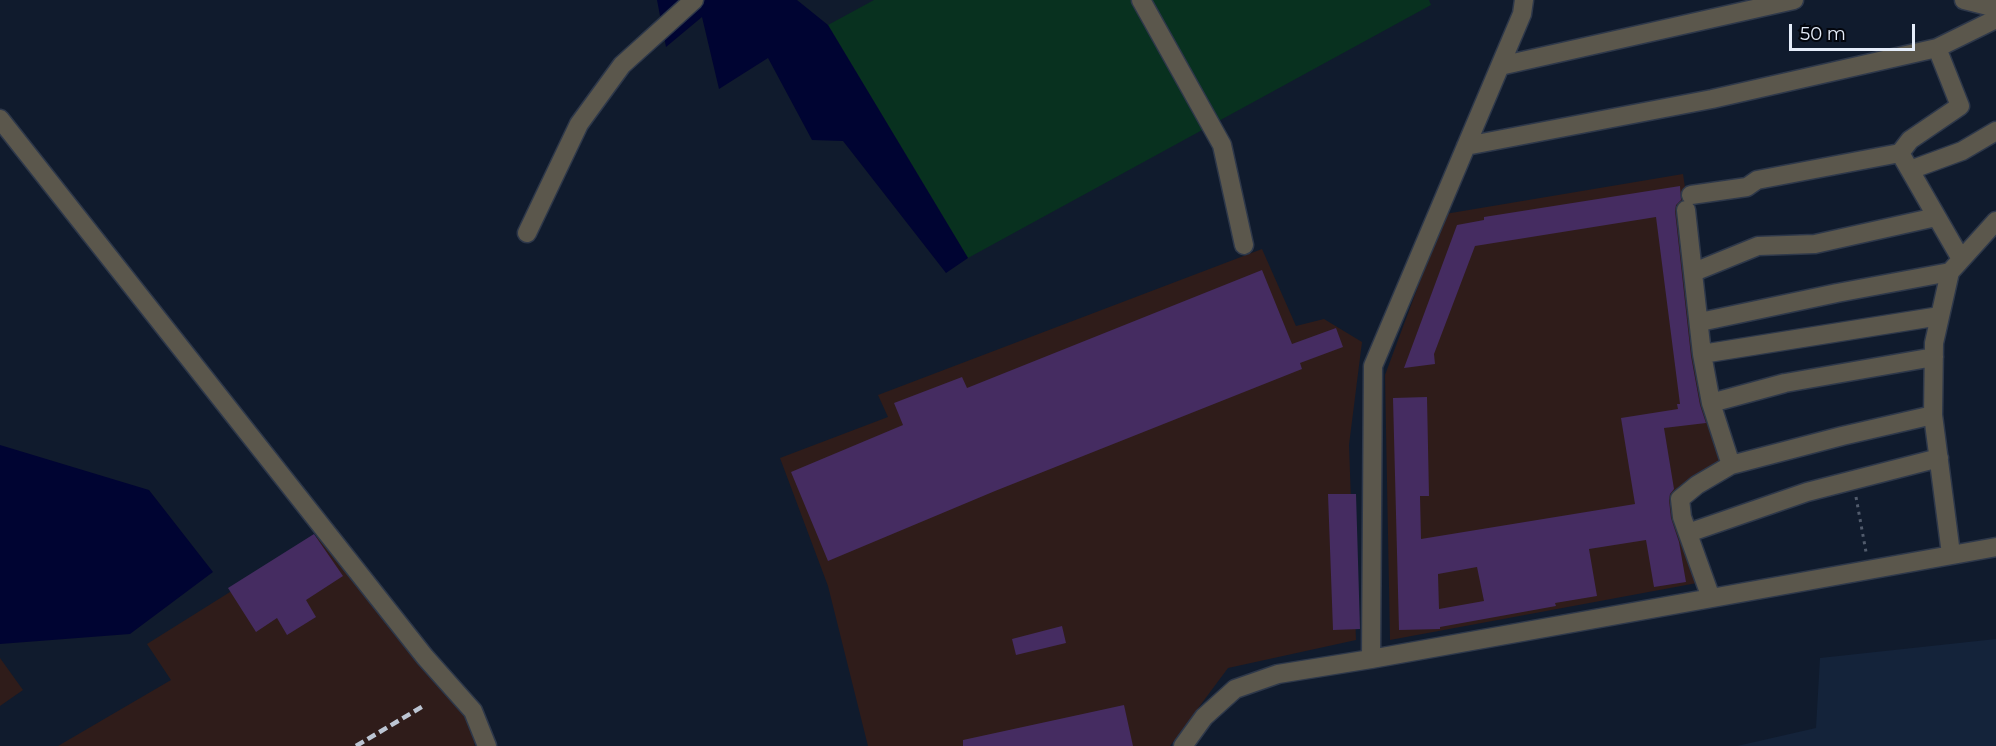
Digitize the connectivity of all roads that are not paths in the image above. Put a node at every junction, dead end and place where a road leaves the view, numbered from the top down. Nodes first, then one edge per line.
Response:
1 (694, 0) edge
2 (1141, 0) edge
3 (1524, 0) edge
4 (1794, 0) edge
5 (1964, 0) edge
6 (1996, 8) edge
7 (1996, 19) edge
8 (1937, 48) junction
9 (1500, 66) junction
10 (0, 119) edge
11 (1996, 131) edge
12 (1467, 146) junction
13 (1900, 153) junction
14 (1910, 170) junction
15 (1936, 217) junction
16 (1996, 220) edge
17 (527, 233) dead end
18 (1244, 245) dead end
19 (1956, 265) junction
20 (1694, 272) junction
21 (1940, 316) junction
22 (1700, 322) junction
23 (1702, 354) junction
24 (1934, 357) junction
25 (1711, 403) junction
26 (1933, 415) junction
27 (1939, 459) junction
28 (1731, 465) junction
29 (1688, 533) junction
30 (1996, 547) edge
31 (1951, 554) junction
32 (1711, 597) junction
33 (1371, 659) junction
34 (487, 746) edge
35 (1183, 746) edge

1 - 17 street
2 - 18 street
3 - 9 street
4 - 9 street
5 - 6 street
7 - 8 street
8 - 12 street
8 - 13 street
9 - 12 street
10 - 34 street
11 - 14 street
12 - 33 street
13 - 14 street
13 - 20 street
14 - 15 street
15 - 19 street
15 - 20 street
16 - 19 street
19 - 21 street
19 - 22 street
20 - 22 street
21 - 23 street
21 - 24 street
22 - 23 street
23 - 25 street
24 - 25 street
24 - 26 street
25 - 28 street
26 - 27 street
26 - 28 street
27 - 29 street
27 - 31 street
28 - 29 street
29 - 32 street
30 - 31 street
31 - 32 street
32 - 33 street
33 - 35 street

